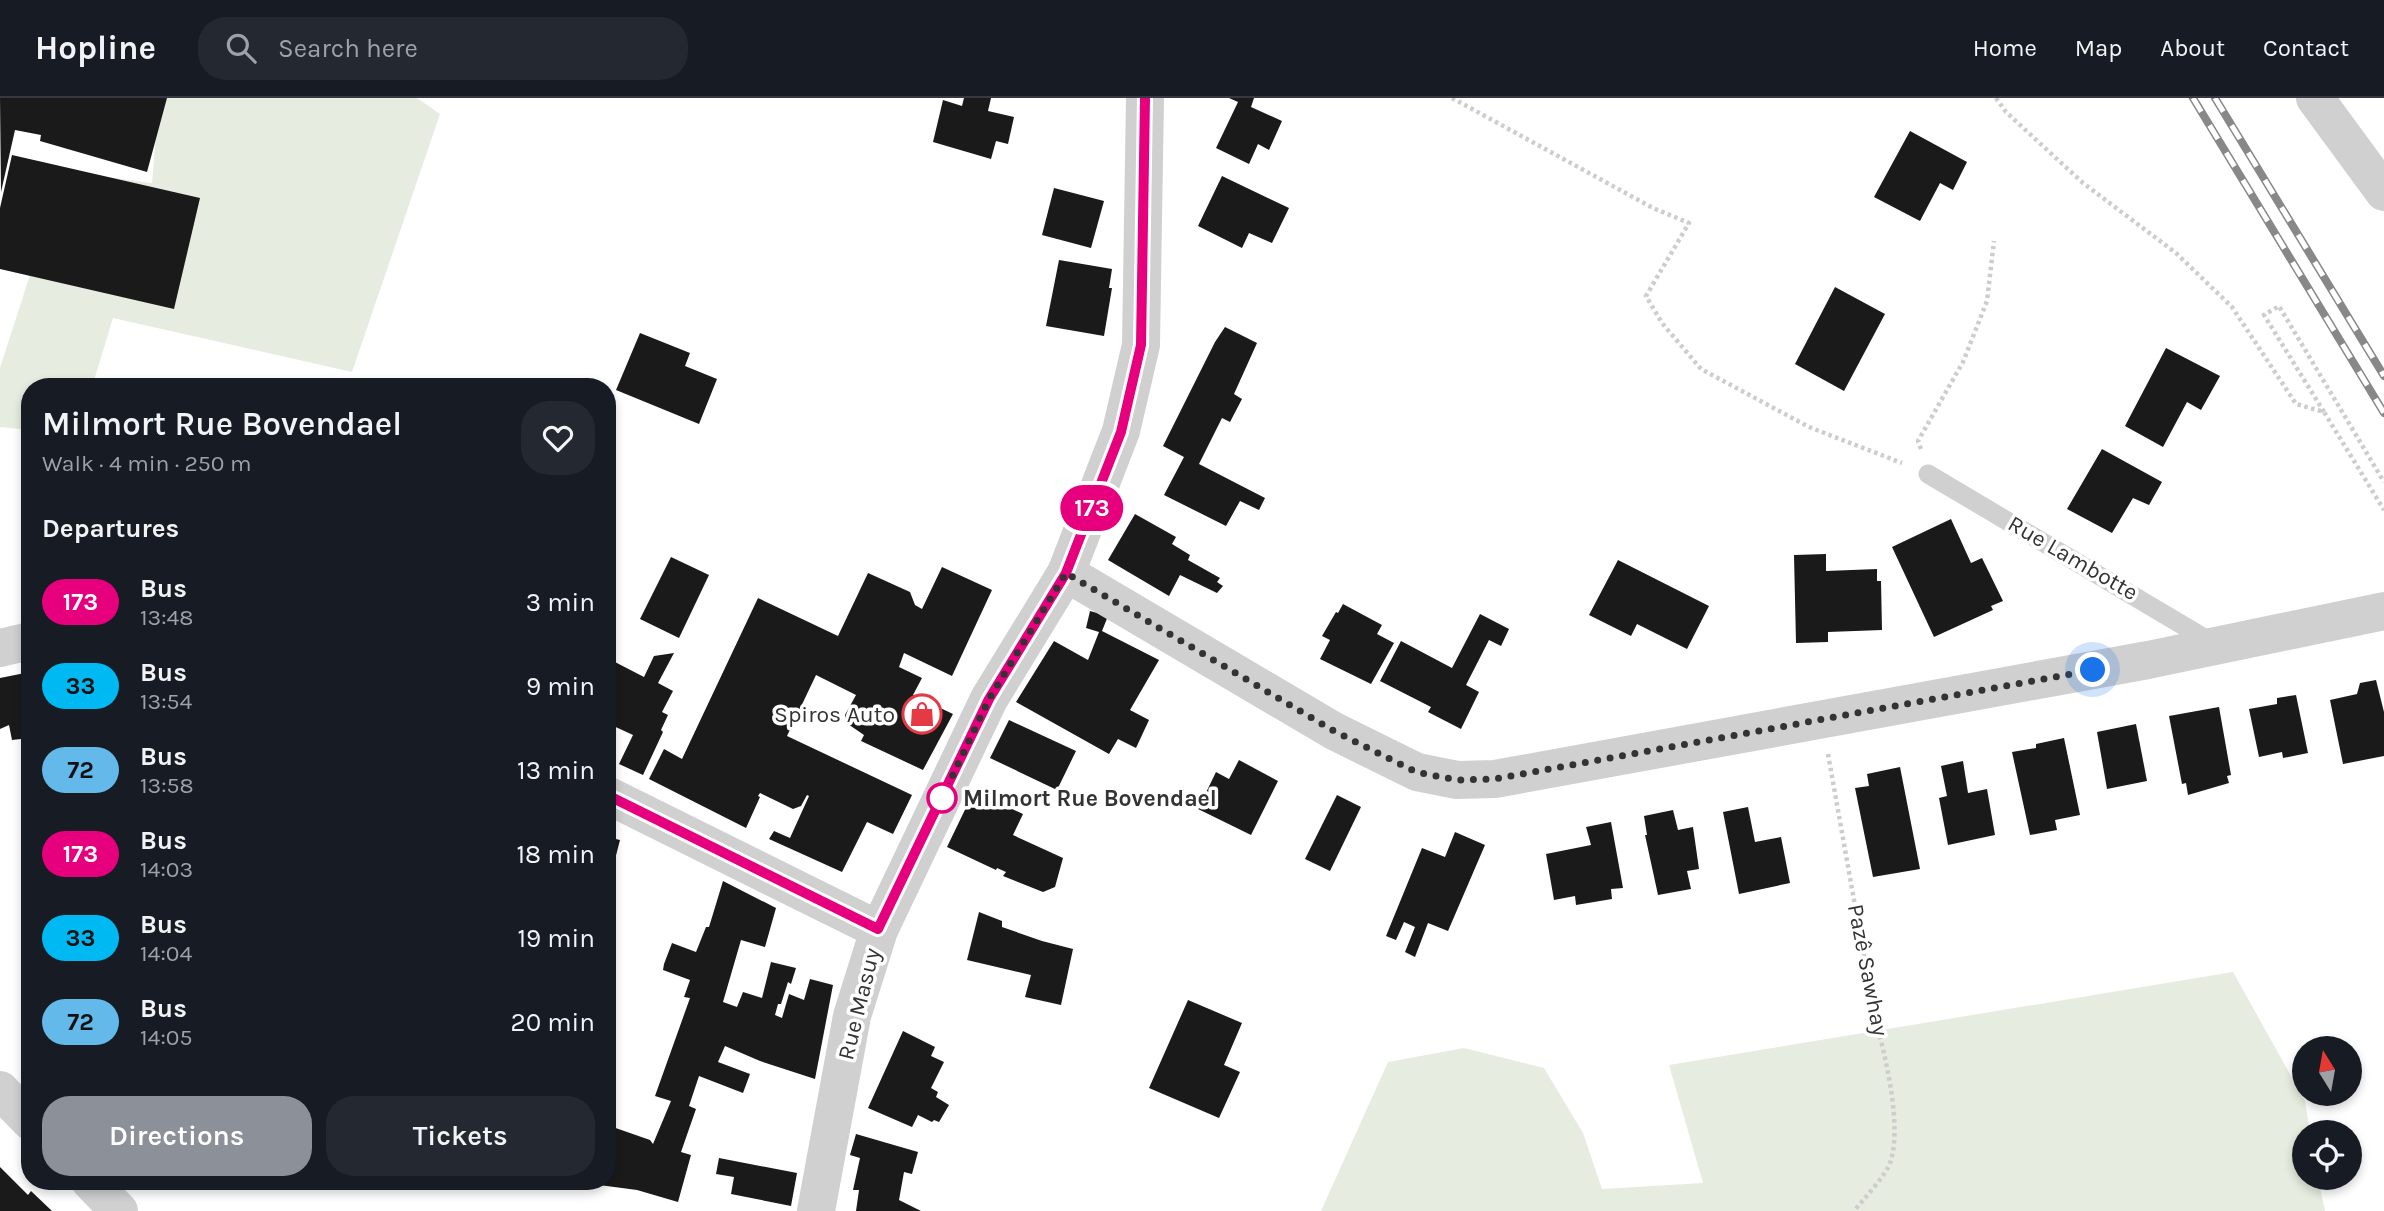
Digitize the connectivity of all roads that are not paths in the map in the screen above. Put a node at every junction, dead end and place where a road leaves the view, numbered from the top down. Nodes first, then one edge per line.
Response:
1 (1145, 98) edge
2 (2315, 98) edge
3 (2384, 192) edge
4 (1928, 474) road end
5 (1066, 573) junction
6 (2384, 611) edge
7 (21, 643) edge
8 (2217, 645) junction
9 (0, 648) edge
10 (616, 799) edge
11 (878, 929) junction
12 (0, 1090) edge
13 (21, 1112) edge
14 (99, 1190) edge
15 (119, 1211) edge
16 (816, 1211) edge

1 - 5 street
2 - 3 street
4 - 8 lane, Rue Lambotte
5 - 8 street
5 - 11 street
6 - 8 street
7 - 9 street
10 - 11 street, Rue Masuy
11 - 16 street, Rue Masuy
12 - 13 street
14 - 15 street

